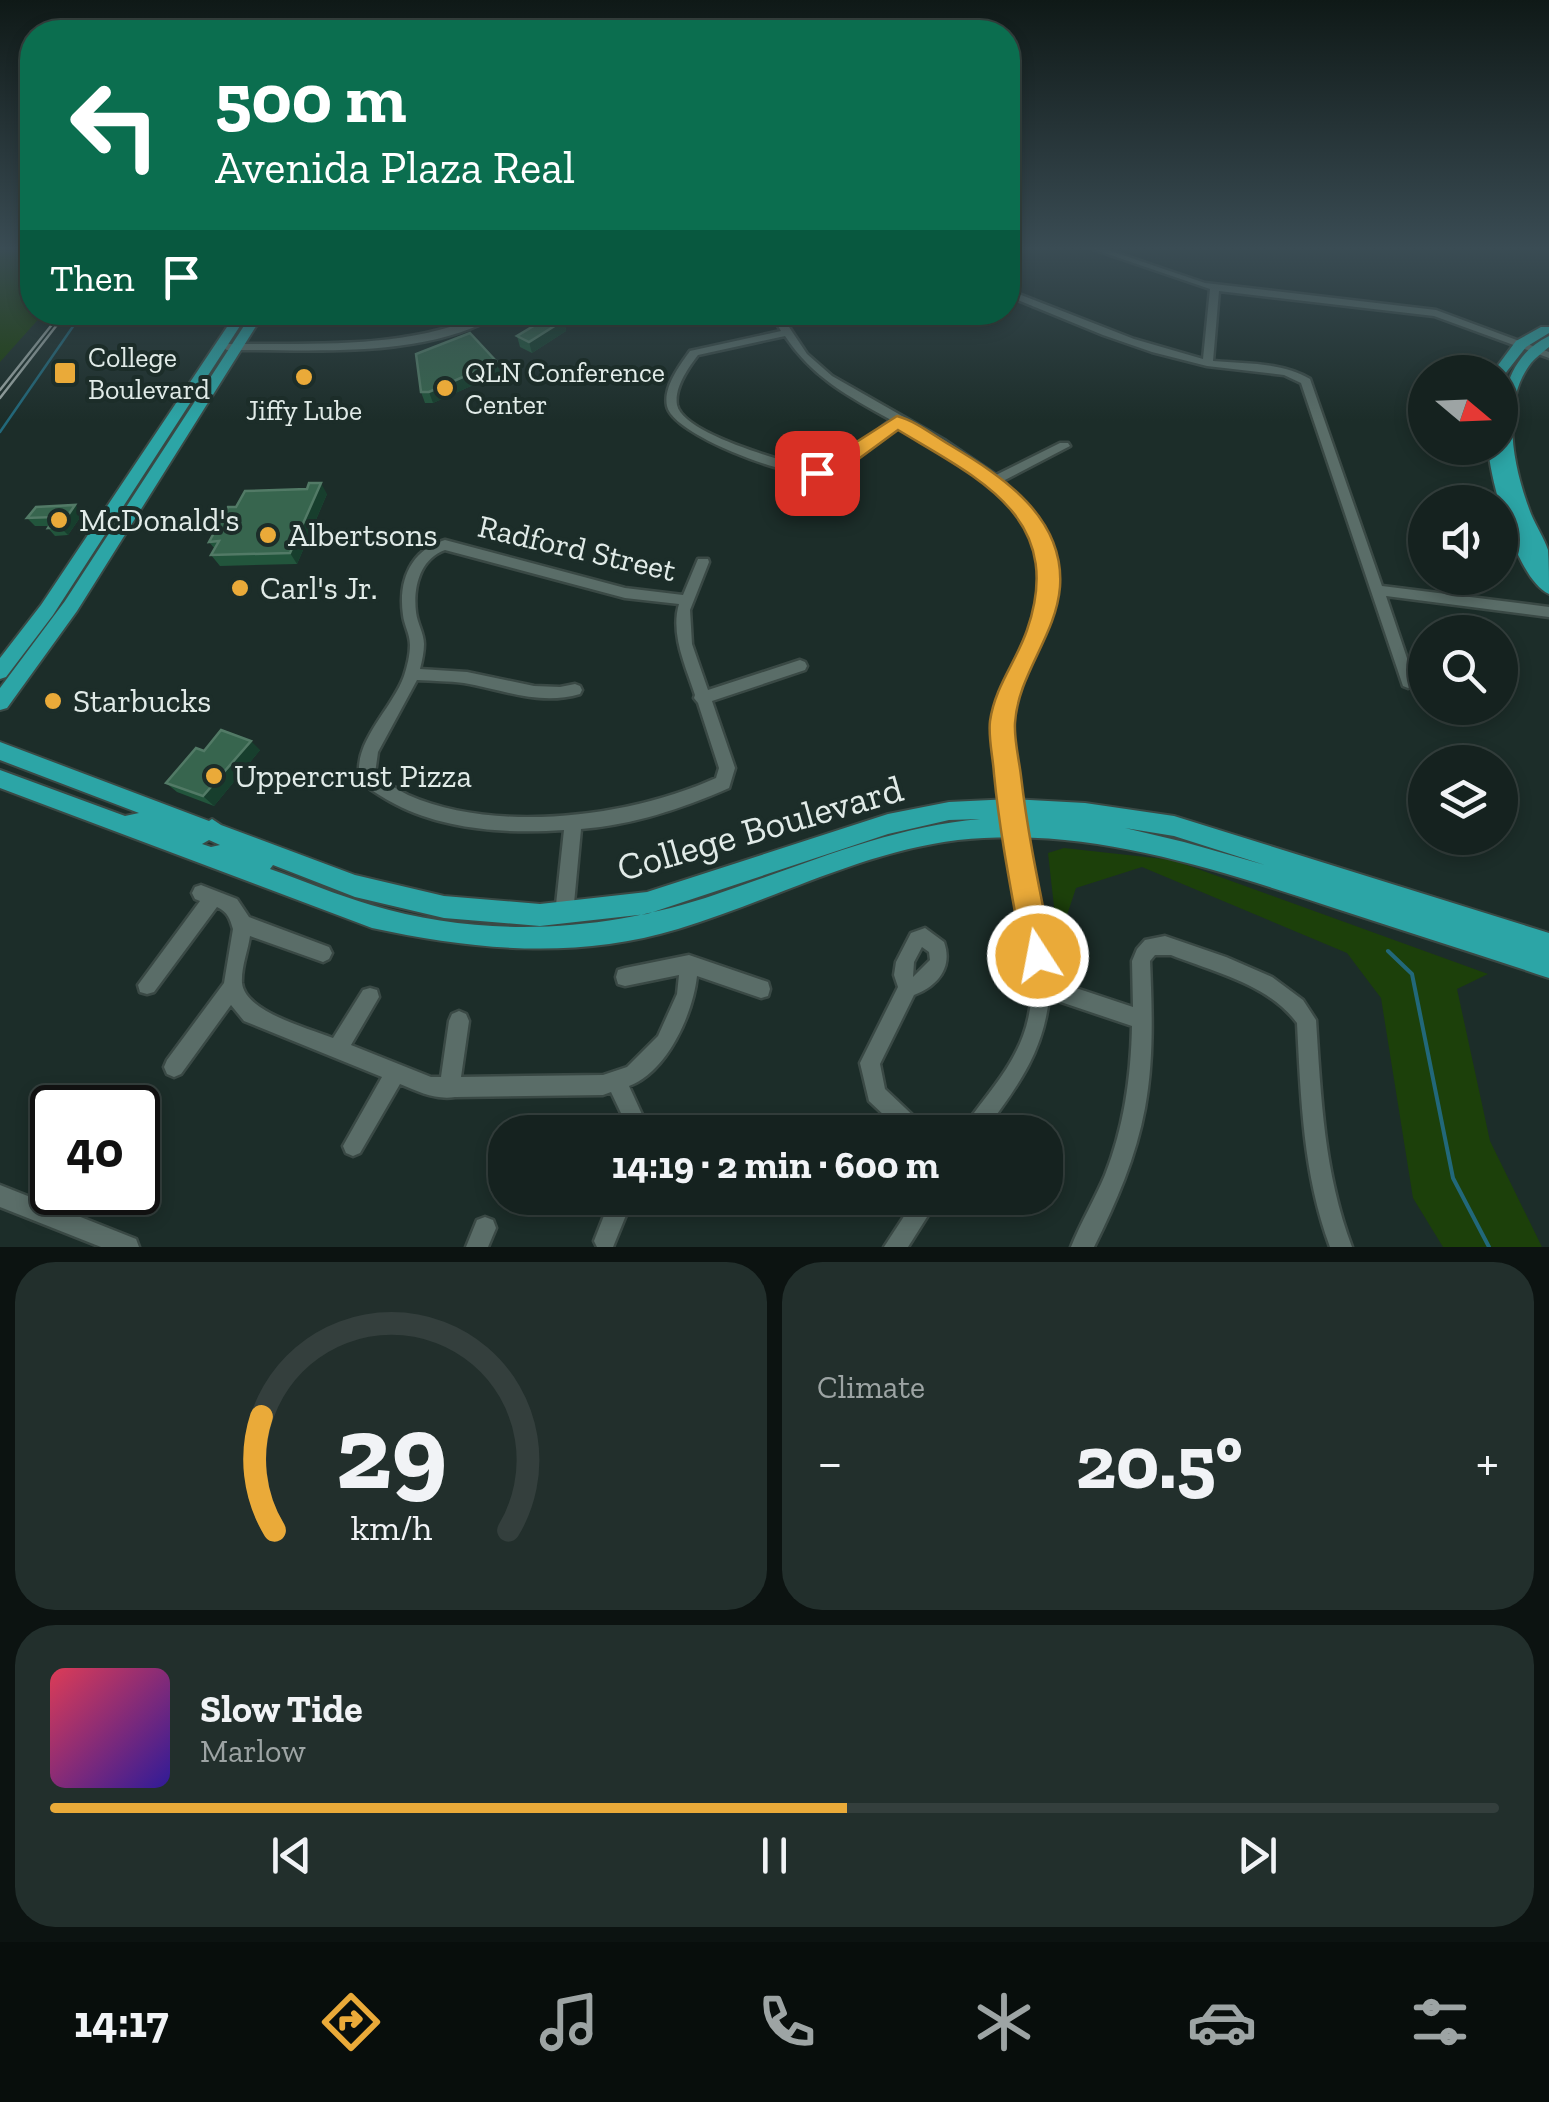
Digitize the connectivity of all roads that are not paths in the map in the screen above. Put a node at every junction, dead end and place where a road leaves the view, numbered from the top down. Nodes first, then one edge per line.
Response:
1 (1040, 305) edge
2 (1213, 305) edge
3 (1384, 305) edge
4 (238, 325) edge
5 (248, 325) edge
6 (473, 325) edge
7 (781, 325) edge
8 (1549, 328) edge
9 (786, 334) junction
10 (1549, 340) edge
11 (1528, 346) junction
12 (229, 347) junction
13 (1518, 355) edge
14 (1549, 355) edge
15 (1208, 363) junction
16 (897, 422) junction
17 (164, 431) junction
18 (1064, 446) dead end
19 (1496, 465) edge
20 (995, 480) junction
21 (120, 498) junction
22 (140, 499) junction
23 (703, 562) dead end
24 (1549, 567) edge
25 (92, 574) junction
26 (1549, 588) edge
27 (1376, 590) junction
28 (685, 600) junction
29 (1549, 612) edge
30 (800, 666) dead end
31 (0, 672) edge
32 (412, 674) junction
33 (1408, 682) dead end
34 (575, 690) dead end
35 (701, 698) junction
36 (0, 702) edge
37 (0, 751) edge
38 (0, 779) edge
39 (1012, 818) junction
40 (573, 822) junction
41 (120, 825) junction
42 (212, 829) junction
43 (208, 858) junction
44 (346, 882) junction
45 (240, 923) junction
46 (563, 925) junction
47 (1549, 944) edge
48 (323, 953) dead end
49 (689, 964) junction
50 (1549, 966) edge
51 (625, 976) dead end
52 (147, 985) dead end
53 (1041, 986) junction
54 (232, 987) junction
55 (908, 988) dead end
56 (761, 989) dead end
57 (370, 996) dead end
58 (1143, 1020) junction
59 (460, 1022) dead end
60 (338, 1049) junction
61 (174, 1067) dead end
62 (396, 1073) junction
63 (616, 1082) junction
64 (449, 1088) junction
65 (632, 1115) edge
66 (898, 1115) edge
67 (983, 1115) edge
68 (353, 1146) dead end
69 (0, 1196) edge
70 (616, 1215) edge
71 (917, 1215) edge
72 (606, 1240) dead end
73 (128, 1247) edge
74 (895, 1247) edge
75 (1082, 1247) edge
76 (1341, 1247) edge

1 - 15 street
2 - 15 street
3 - 11 street
4 - 12 main road
5 - 12 main road
6 - 12 street
7 - 9 street
8 - 11 main road
9 - 16 street
9 - 16 street
10 - 11 main road
11 - 13 main road
11 - 14 street
11 - 24 main road
12 - 17 main road
12 - 22 main road
15 - 27 street
16 - 20 street
17 - 21 main road
17 - 22 main road
18 - 20 street
19 - 26 main road
20 - 39 street
21 - 25 main road
21 - 31 main road
22 - 25 main road
23 - 28 street
25 - 36 main road
27 - 29 street
27 - 33 street
28 - 32 street, Radford Street
28 - 35 street
30 - 35 street
32 - 34 street
32 - 40 street
35 - 40 street
37 - 42 main road, College Boulevard
38 - 41 main road, College Boulevard
39 - 46 main road, College Boulevard
39 - 46 main road, College Boulevard
39 - 47 main road, College Boulevard
39 - 50 main road, College Boulevard
39 - 53 street
40 - 46 street
41 - 42 main road
41 - 43 main road, College Boulevard
42 - 44 main road, College Boulevard
43 - 44 main road
43 - 46 main road, College Boulevard
44 - 46 main road, College Boulevard
45 - 48 street
45 - 52 street
45 - 54 street
49 - 51 street
49 - 56 street
49 - 63 street
53 - 58 street
53 - 67 street
54 - 60 street
54 - 61 street
55 - 66 street
57 - 60 street
58 - 75 street
58 - 76 street
59 - 64 street
60 - 62 street
62 - 64 street
62 - 68 street
63 - 64 street
63 - 65 street
69 - 73 street
70 - 72 street
71 - 74 street

